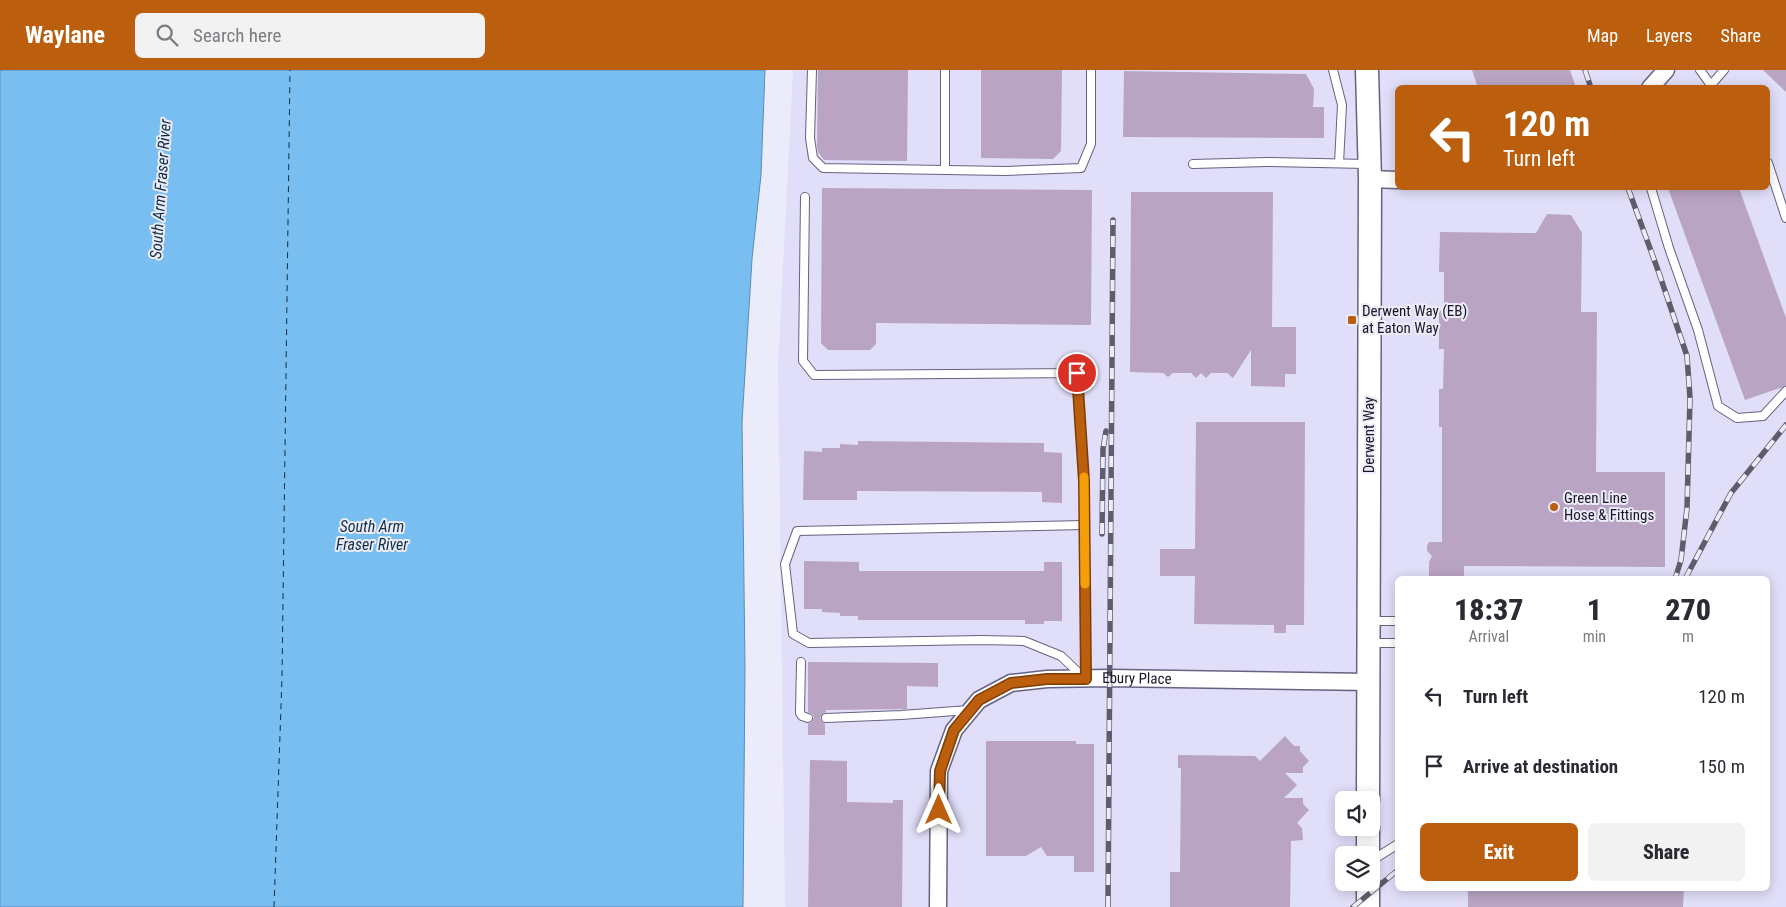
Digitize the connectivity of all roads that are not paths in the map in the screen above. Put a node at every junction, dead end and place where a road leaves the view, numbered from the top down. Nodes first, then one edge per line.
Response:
1 (812, 70) edge
2 (945, 70) edge
3 (1091, 70) edge
4 (1333, 70) edge
5 (1367, 70) edge
6 (1666, 70) edge
7 (1700, 70) edge
8 (1724, 70) edge
9 (1653, 85) edge
10 (1711, 85) edge
11 (1713, 85) edge
12 (1338, 163) junction
13 (1193, 164) dead end
14 (1770, 169) edge
15 (945, 170) junction
16 (1370, 172) junction
17 (1395, 179) edge
18 (1652, 190) edge
19 (805, 197) dead end
20 (1786, 218) edge
21 (1786, 391) edge
22 (1084, 525) junction
23 (1395, 622) edge
24 (1369, 632) junction
25 (1395, 642) edge
26 (801, 662) dead end
27 (1086, 679) junction
28 (1369, 682) junction
29 (971, 710) junction
30 (808, 718) dead end
31 (826, 718) dead end
32 (1368, 791) edge
33 (1395, 846) edge
34 (1380, 855) edge
35 (1368, 891) edge
36 (938, 907) edge
37 (1368, 907) edge

1 - 15 lane
2 - 15 lane
3 - 15 lane
4 - 12 lane
5 - 16 street, Derwent Way
6 - 9 street
7 - 10 lane
8 - 11 lane
12 - 13 lane
12 - 16 lane
14 - 20 lane
16 - 17 street
16 - 24 street, Derwent Way
18 - 21 lane
19 - 22 lane
22 - 27 lane
22 - 27 lane
23 - 24 lane
24 - 25 lane
24 - 28 street, Derwent Way
26 - 30 lane
27 - 28 street, Ebury Place
27 - 29 street, Ebury Place
28 - 32 street, Derwent Way
29 - 31 lane
29 - 36 street, Ebury Place
33 - 34 lane
35 - 37 street

